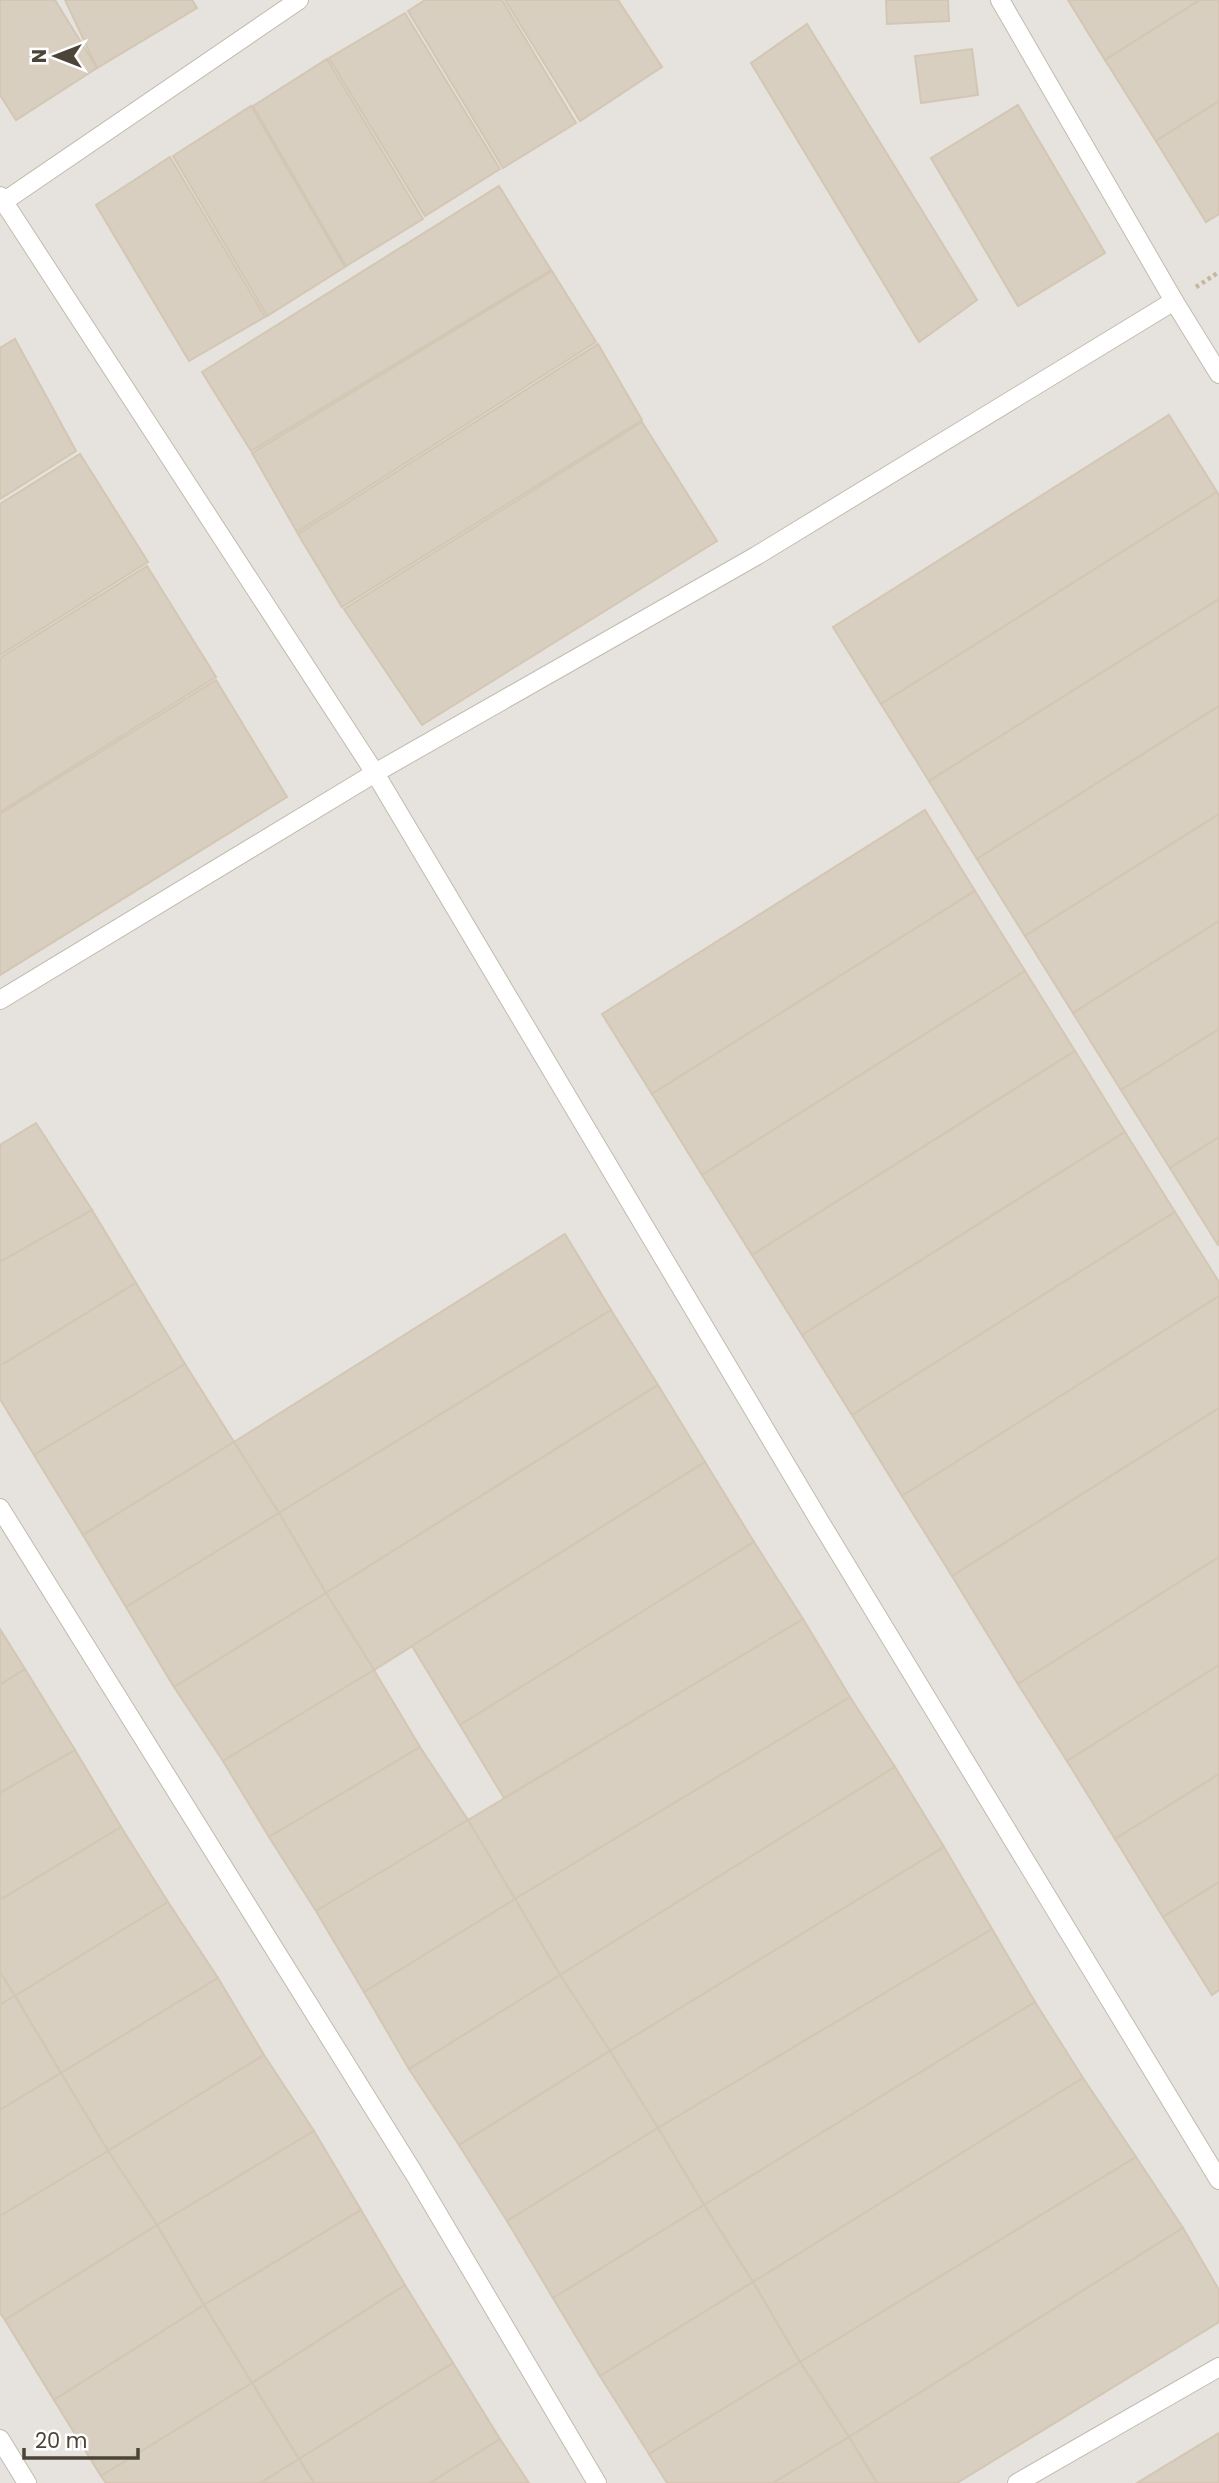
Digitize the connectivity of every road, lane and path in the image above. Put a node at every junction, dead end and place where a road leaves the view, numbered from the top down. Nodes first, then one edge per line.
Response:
1 (299, 0) edge
2 (1000, 0) edge
3 (2, 199) edge
4 (1174, 301) junction
5 (1219, 374) edge
6 (376, 773) junction
7 (0, 1000) edge
8 (0, 1508) edge
9 (1219, 2180) edge
10 (1219, 2367) edge
11 (0, 2439) edge
12 (27, 2483) edge
13 (597, 2483) edge
14 (1017, 2483) edge

1 - 3 lane
2 - 4 lane
3 - 6 lane
4 - 5 lane
4 - 6 lane
6 - 7 lane
6 - 9 lane
8 - 13 lane
10 - 14 lane
11 - 12 lane

